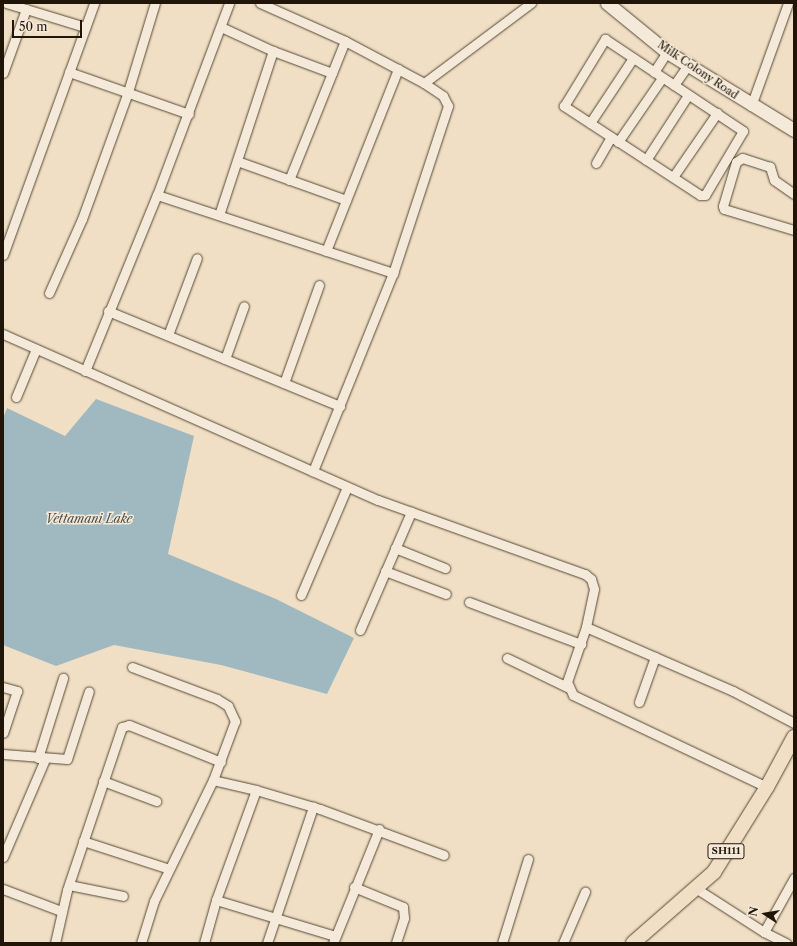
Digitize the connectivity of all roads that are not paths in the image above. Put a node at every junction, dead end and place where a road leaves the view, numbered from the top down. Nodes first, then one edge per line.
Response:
1 (6, 3) edge
2 (94, 3) edge
3 (155, 3) edge
4 (229, 3) edge
5 (260, 3) edge
6 (531, 3) edge
7 (788, 3) edge
8 (612, 5) edge
9 (26, 9) junction
10 (85, 27) junction
11 (221, 27) junction
12 (345, 40) junction
13 (272, 51) junction
14 (667, 52) junction
15 (633, 58) junction
16 (688, 65) junction
17 (398, 69) junction
18 (3, 72) edge
19 (69, 72) junction
20 (654, 72) junction
21 (332, 73) junction
22 (662, 78) junction
23 (424, 83) junction
24 (674, 85) junction
25 (127, 95) junction
26 (688, 95) junction
27 (751, 106) junction
28 (717, 113) junction
29 (189, 114) junction
30 (590, 123) junction
31 (794, 130) edge
32 (615, 139) junction
33 (646, 160) junction
34 (237, 161) junction
35 (596, 163) dead end
36 (673, 177) junction
37 (290, 180) junction
38 (157, 194) junction
39 (794, 194) edge
40 (346, 200) junction
41 (219, 215) junction
42 (794, 230) edge
43 (326, 251) junction
44 (3, 255) edge
45 (197, 258) dead end
46 (393, 273) junction
47 (319, 284) dead end
48 (49, 293) dead end
49 (244, 306) dead end
50 (108, 311) junction
51 (3, 334) edge
52 (168, 335) junction
53 (36, 349) junction
54 (225, 359) junction
55 (85, 371) junction
56 (284, 383) junction
57 (16, 397) dead end
58 (340, 406) junction
59 (313, 471) junction
60 (348, 487) junction
61 (411, 512) junction
62 (395, 548) junction
63 (445, 568) dead end
64 (385, 571) junction
65 (446, 594) dead end
66 (301, 595) dead end
67 (469, 602) dead end
68 (586, 627) junction
69 (360, 630) dead end
70 (581, 644) junction
71 (655, 657) junction
72 (507, 658) dead end
73 (132, 667) dead end
74 (63, 678) dead end
75 (3, 687) edge
76 (567, 687) junction
77 (88, 691) dead end
78 (639, 702) dead end
79 (794, 723) edge
80 (3, 733) edge
81 (794, 737) edge
82 (3, 754) edge
83 (41, 758) junction
84 (220, 762) junction
85 (213, 780) junction
86 (103, 781) junction
87 (767, 787) junction
88 (256, 790) junction
89 (156, 801) dead end
90 (312, 807) junction
91 (379, 829) junction
92 (83, 841) junction
93 (444, 854) dead end
94 (3, 857) edge
95 (528, 859) dead end
96 (169, 869) junction
97 (794, 878) edge
98 (69, 885) junction
99 (354, 887) junction
100 (3, 889) edge
101 (697, 889) junction
102 (584, 892) dead end
103 (124, 896) dead end
104 (216, 900) junction
105 (61, 911) junction
106 (274, 918) junction
107 (764, 932) junction
108 (334, 940) edge
109 (637, 942) edge
110 (55, 943) edge
111 (141, 943) edge
112 (204, 943) edge
113 (267, 943) edge
114 (396, 943) edge
115 (502, 943) edge
116 (563, 943) edge
117 (786, 943) edge

1 - 9 street
2 - 10 street
3 - 25 street
4 - 11 street
5 - 12 street
6 - 23 street
7 - 27 street
8 - 14 main road, Milk Colony Road
9 - 10 street
9 - 18 street
10 - 19 street
11 - 13 street
11 - 29 street
12 - 17 street
12 - 21 street
13 - 21 street
13 - 34 street
14 - 16 main road, Milk Colony Road
14 - 20 street
15 - 20 street
15 - 30 street
15 - 30 street
16 - 24 street
16 - 27 main road, Milk Colony Road
17 - 23 street
17 - 40 street
19 - 25 street
19 - 44 street
20 - 22 street
21 - 37 street
22 - 24 street
22 - 32 street
23 - 46 street
24 - 26 street
25 - 29 street
25 - 48 street
26 - 28 street
26 - 33 street
27 - 31 main road, Milk Colony Road
28 - 36 street
28 - 36 street
29 - 38 street
30 - 32 street
32 - 33 street
32 - 35 street
33 - 36 street
34 - 37 street
34 - 41 street
37 - 40 street
38 - 41 street
38 - 50 street
39 - 42 street
40 - 43 street
41 - 43 street
43 - 46 street
45 - 52 street
46 - 58 street
47 - 56 street
49 - 54 street
50 - 52 street
50 - 55 street
51 - 53 street
52 - 54 street
53 - 55 street
53 - 57 street
54 - 56 street
55 - 59 street
56 - 58 street
58 - 59 street
59 - 60 street
60 - 61 street
60 - 66 street
61 - 62 street
61 - 68 street
62 - 63 street
62 - 64 street
64 - 65 street
64 - 69 street
67 - 70 street
68 - 70 street
68 - 71 street
70 - 76 street
71 - 78 street
71 - 79 street
72 - 76 street
73 - 84 street
74 - 83 street
75 - 80 street
76 - 87 street
77 - 83 street
81 - 87 main road, SH111
82 - 83 street
83 - 94 street
84 - 85 street
84 - 86 street
85 - 88 street
85 - 96 street
86 - 89 street
86 - 92 street
87 - 101 main road, SH111
88 - 90 street
88 - 104 street
90 - 91 street
90 - 106 street
91 - 93 street
91 - 99 street
92 - 96 street
92 - 98 street
95 - 115 street
96 - 111 street
97 - 107 street
98 - 103 street
98 - 105 street
99 - 108 street
99 - 114 street
100 - 105 street
101 - 107 street
101 - 109 main road, SH111
102 - 116 street
104 - 106 street
104 - 112 street
105 - 110 street
106 - 108 street
106 - 113 street
107 - 117 street

